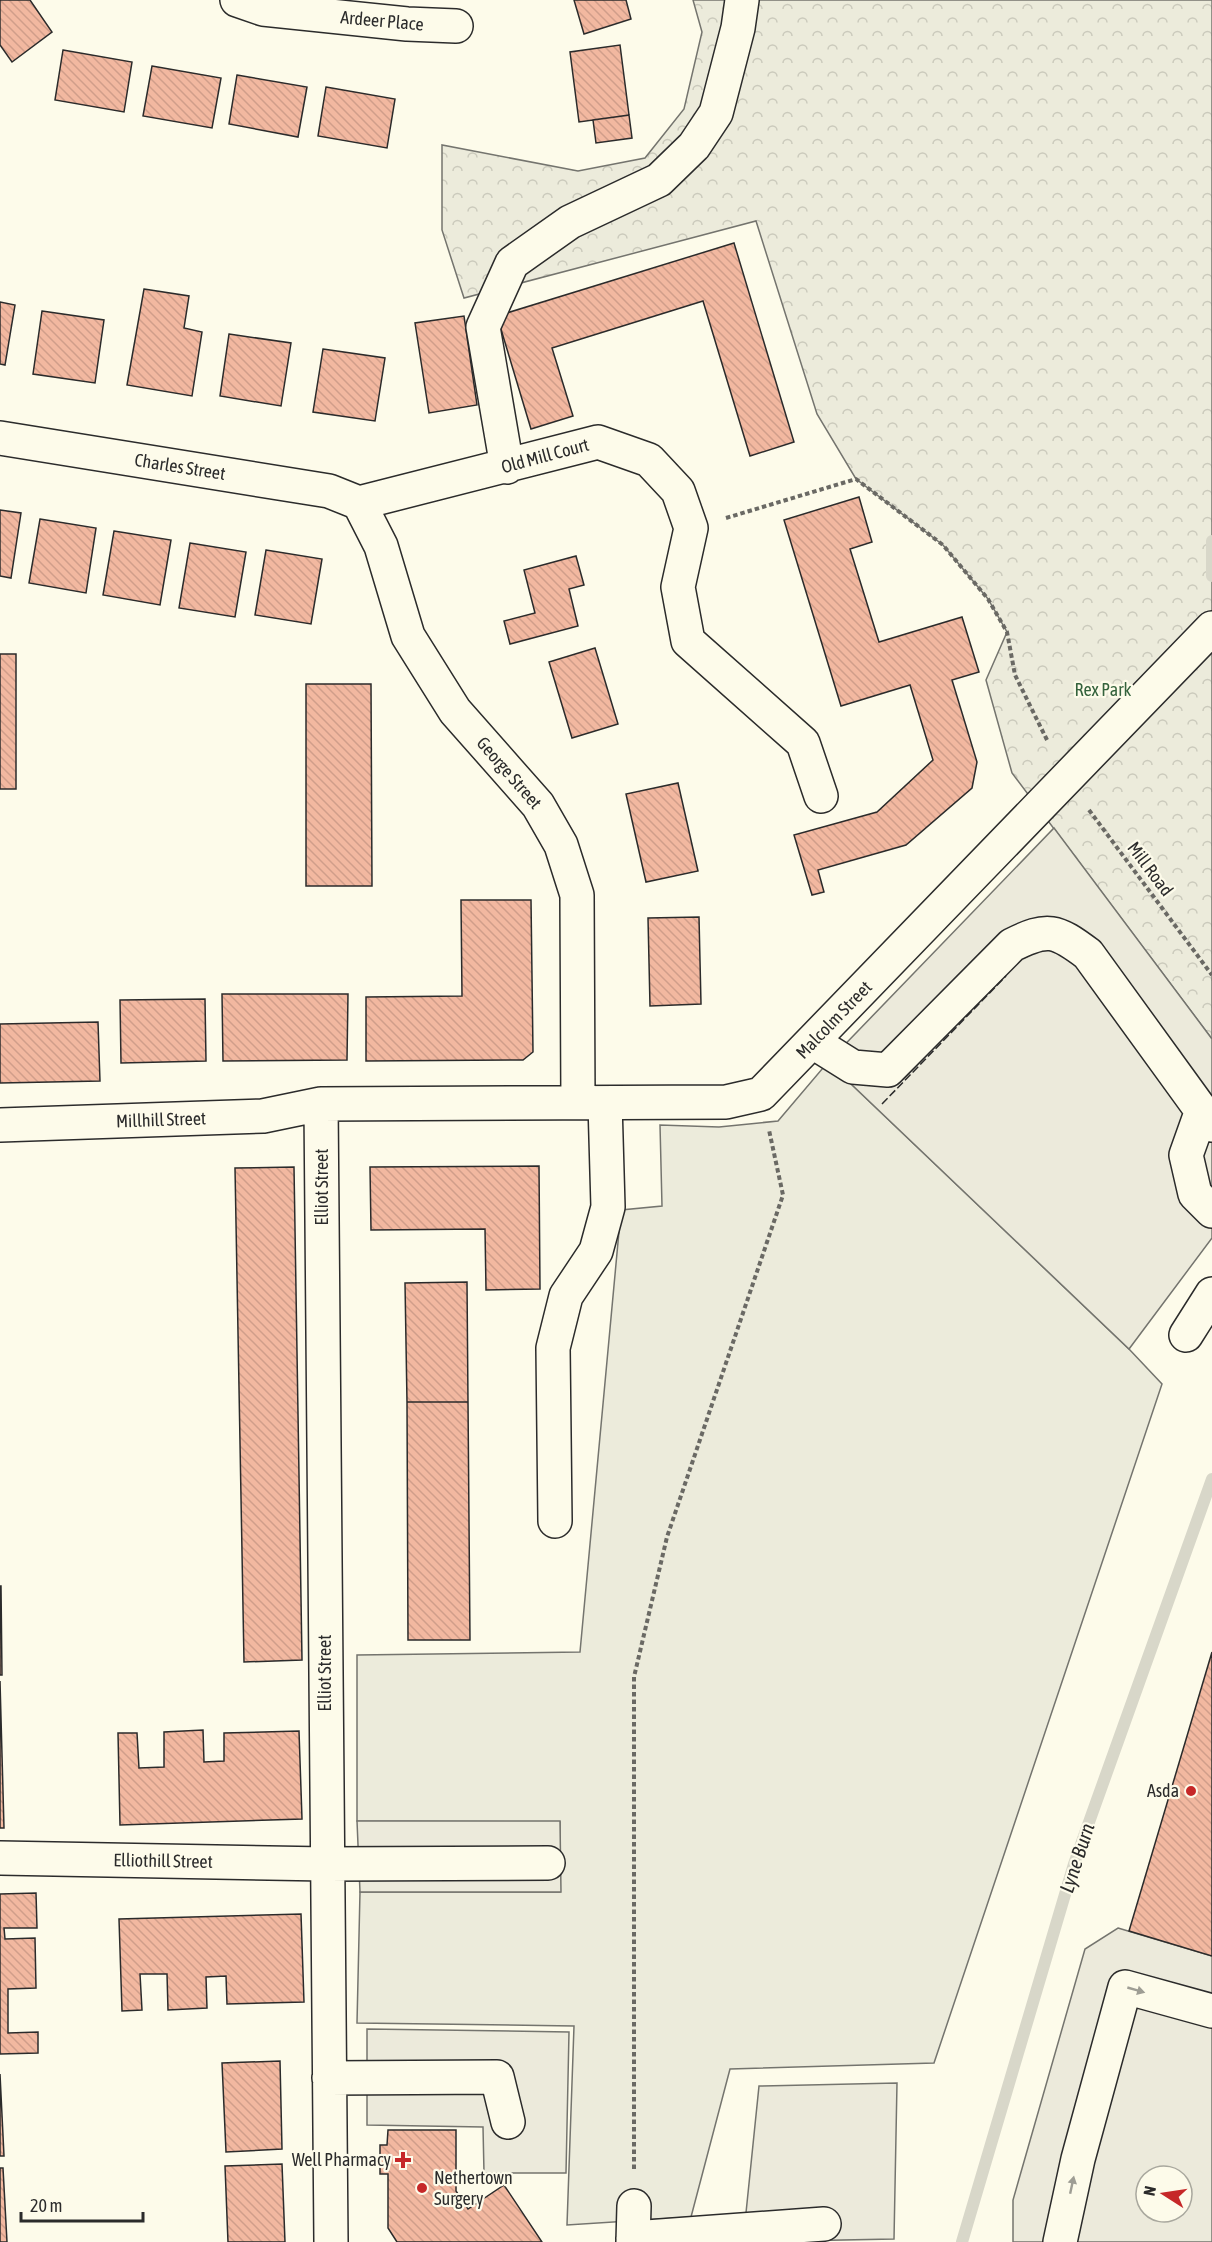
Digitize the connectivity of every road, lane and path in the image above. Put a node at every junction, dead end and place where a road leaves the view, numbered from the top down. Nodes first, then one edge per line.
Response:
1 (237, 0) edge
2 (742, 0) edge
3 (456, 26) dead end
4 (0, 438) edge
5 (507, 467) junction
6 (359, 503) junction
7 (691, 528) junction
8 (1212, 628) edge
9 (1066, 779) junction
10 (821, 796) dead end
11 (1212, 975) edge
12 (813, 1042) junction
13 (761, 1094) junction
14 (591, 1103) junction
15 (321, 1104) junction
16 (1207, 1118) edge
17 (0, 1125) edge
18 (1212, 1211) edge
19 (1212, 1294) edge
20 (1186, 1335) dead end
21 (555, 1521) dead end
22 (0, 1858) edge
23 (548, 1863) dead end
24 (326, 1864) junction
25 (1212, 2012) edge
26 (329, 2078) junction
27 (508, 2122) dead end
28 (634, 2206) joint
29 (824, 2224) dead end
30 (633, 2240) edge
31 (331, 2242) edge
32 (1060, 2242) edge

1 - 3 street, Ardeer Place
2 - 5 street
4 - 6 street, Charles Street
5 - 6 street, Old Mill Court
5 - 7 street, Old Mill Court
6 - 14 street, George Street
7 - 9 path, Mill Road
7 - 10 street
8 - 9 street, Malcolm Street
9 - 11 path, Mill Road
9 - 12 street, Malcolm Street
12 - 13 street, Malcolm Street
12 - 16 street
13 - 14 street
13 - 28 path
14 - 15 street
14 - 21 street, George Street
15 - 17 street, Millhill Street
15 - 24 street, Elliot Street
16 - 18 street
19 - 20 street
22 - 24 street, Elliothill Street
23 - 24 street, Elliothill Street
24 - 26 street, Elliot Street
32 -> 25 street
26 - 27 street
26 - 31 street, Elliot Street
28 - 30 street
29 - 30 street

